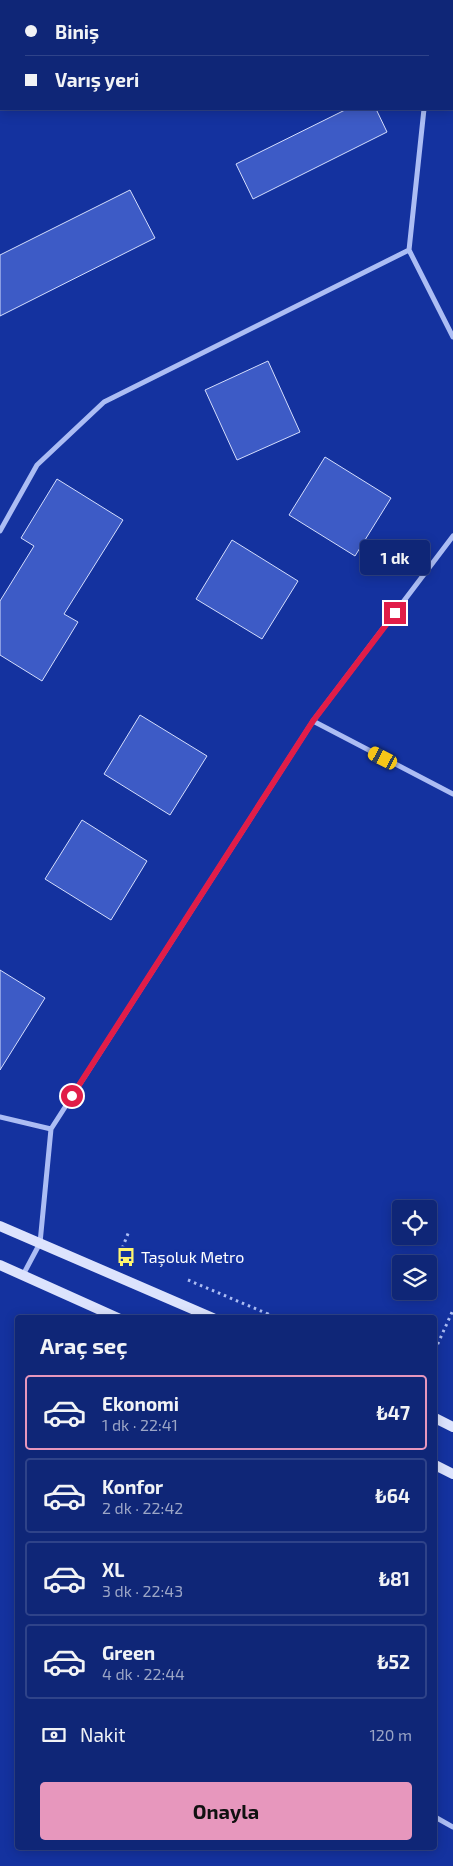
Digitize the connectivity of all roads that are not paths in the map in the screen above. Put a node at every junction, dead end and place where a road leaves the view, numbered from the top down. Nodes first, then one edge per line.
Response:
1 (424, 110) edge
2 (409, 250) junction
3 (453, 337) edge
4 (0, 531) edge
5 (453, 536) edge
6 (313, 721) junction
7 (453, 794) edge
8 (0, 1117) edge
9 (50, 1129) junction
10 (0, 1226) edge
11 (40, 1243) junction
12 (0, 1265) edge
13 (23, 1275) junction
14 (111, 1315) edge
15 (206, 1315) edge
16 (437, 1419) edge
17 (453, 1427) edge
18 (437, 1466) edge
19 (453, 1474) edge
20 (437, 1818) edge
21 (453, 1827) edge

1 - 2 street
2 - 3 street
2 - 4 street
5 - 6 street
6 - 7 street
6 - 9 street
8 - 9 street
9 - 11 street
10 - 11 main road
11 - 13 street
11 - 15 main road
12 - 13 main road
13 - 14 main road
16 - 17 main road
18 - 19 main road
20 - 21 street

